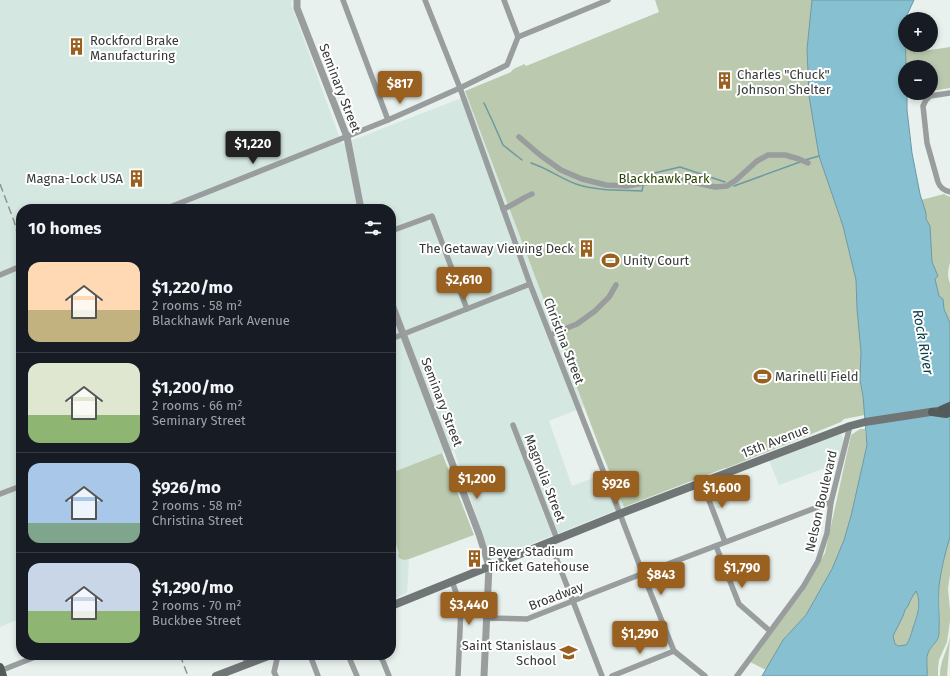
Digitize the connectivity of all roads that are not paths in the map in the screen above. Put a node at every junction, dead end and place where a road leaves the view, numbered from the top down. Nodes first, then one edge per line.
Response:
1 (297, 0) edge
2 (343, 0) edge
3 (425, 0) edge
4 (504, 0) edge
5 (608, 0) edge
6 (518, 37) junction
7 (460, 88) junction
8 (950, 93) edge
9 (388, 120) junction
10 (347, 137) junction
11 (518, 137) dead end
12 (808, 163) dead end
13 (950, 192) edge
14 (532, 194) dead end
15 (178, 204) edge
16 (360, 204) edge
17 (503, 209) junction
18 (396, 228) edge
19 (16, 268) edge
20 (0, 275) edge
21 (530, 284) junction
22 (616, 285) dead end
23 (467, 309) junction
24 (396, 315) edge
25 (403, 334) junction
26 (550, 335) junction
27 (396, 337) edge
28 (950, 407) edge
29 (932, 412) junction
30 (950, 413) edge
31 (513, 425) dead end
32 (850, 426) junction
33 (702, 482) junction
34 (16, 488) edge
35 (0, 494) edge
36 (831, 502) junction
37 (620, 514) junction
38 (553, 541) junction
39 (725, 542) junction
40 (716, 546) junction
41 (489, 566) junction
42 (643, 574) junction
43 (452, 581) junction
44 (573, 601) junction
45 (396, 604) edge
46 (488, 618) junction
47 (770, 631) junction
48 (674, 651) junction
49 (28, 660) edge
50 (246, 660) edge
51 (258, 660) edge
52 (277, 660) edge
53 (312, 660) edge
54 (350, 660) edge
55 (382, 660) edge
56 (247, 664) junction
57 (1, 671) edge
58 (233, 673) edge
59 (216, 676) edge
60 (276, 676) edge
61 (318, 676) edge
62 (357, 676) edge
63 (389, 676) edge
64 (458, 676) edge
65 (484, 676) edge
66 (602, 676) edge
67 (612, 676) edge
68 (705, 676) edge
69 (737, 676) edge

1 - 10 street, Seminary Street
2 - 9 street
3 - 7 street, Christina Street
4 - 6 street
5 - 6 street
6 - 7 street
7 - 9 street
7 - 17 street, Christina Street
8 - 13 street
9 - 10 street
10 - 15 street
10 - 16 street, Seminary Street
11 - 12 street
14 - 17 street
17 - 21 street, Christina Street
18 - 23 street
19 - 20 street
21 - 23 street
21 - 26 street, Christina Street
22 - 26 street
23 - 25 street
24 - 25 street, Seminary Street
25 - 27 street
25 - 41 street, Seminary Street
26 - 37 street, Christina Street
28 - 29 main road, 15th Avenue
29 - 30 main road
29 - 32 main road, 15th Avenue
31 - 38 street, Magnolia Street
32 - 33 main road, 15th Avenue
32 - 36 street, Nelson Boulevard
33 - 37 main road, 15th Avenue
33 - 39 street
34 - 35 street
36 - 39 street, Broadway
36 - 47 street, Nelson Boulevard
37 - 38 main road, 15th Avenue
37 - 42 street, Christina Street
38 - 41 main road, 15th Avenue
38 - 44 street, Magnolia Street
39 - 40 street, Broadway
40 - 42 street, Broadway
40 - 47 street
41 - 43 main road, 15th Avenue
41 - 46 street, Seminary Street
42 - 44 street, Broadway
42 - 48 street, Christina Street
43 - 45 main road, 15th Avenue
43 - 64 street
44 - 46 street, Broadway
44 - 66 street, Magnolia Street
46 - 65 street, Seminary Street
47 - 69 street, Nelson Boulevard
48 - 67 street
48 - 68 street, Christina Street
49 - 57 street
50 - 56 street
51 - 56 main road
52 - 60 street
53 - 61 street
54 - 62 street
55 - 63 street
56 - 58 main road
58 - 59 main road

